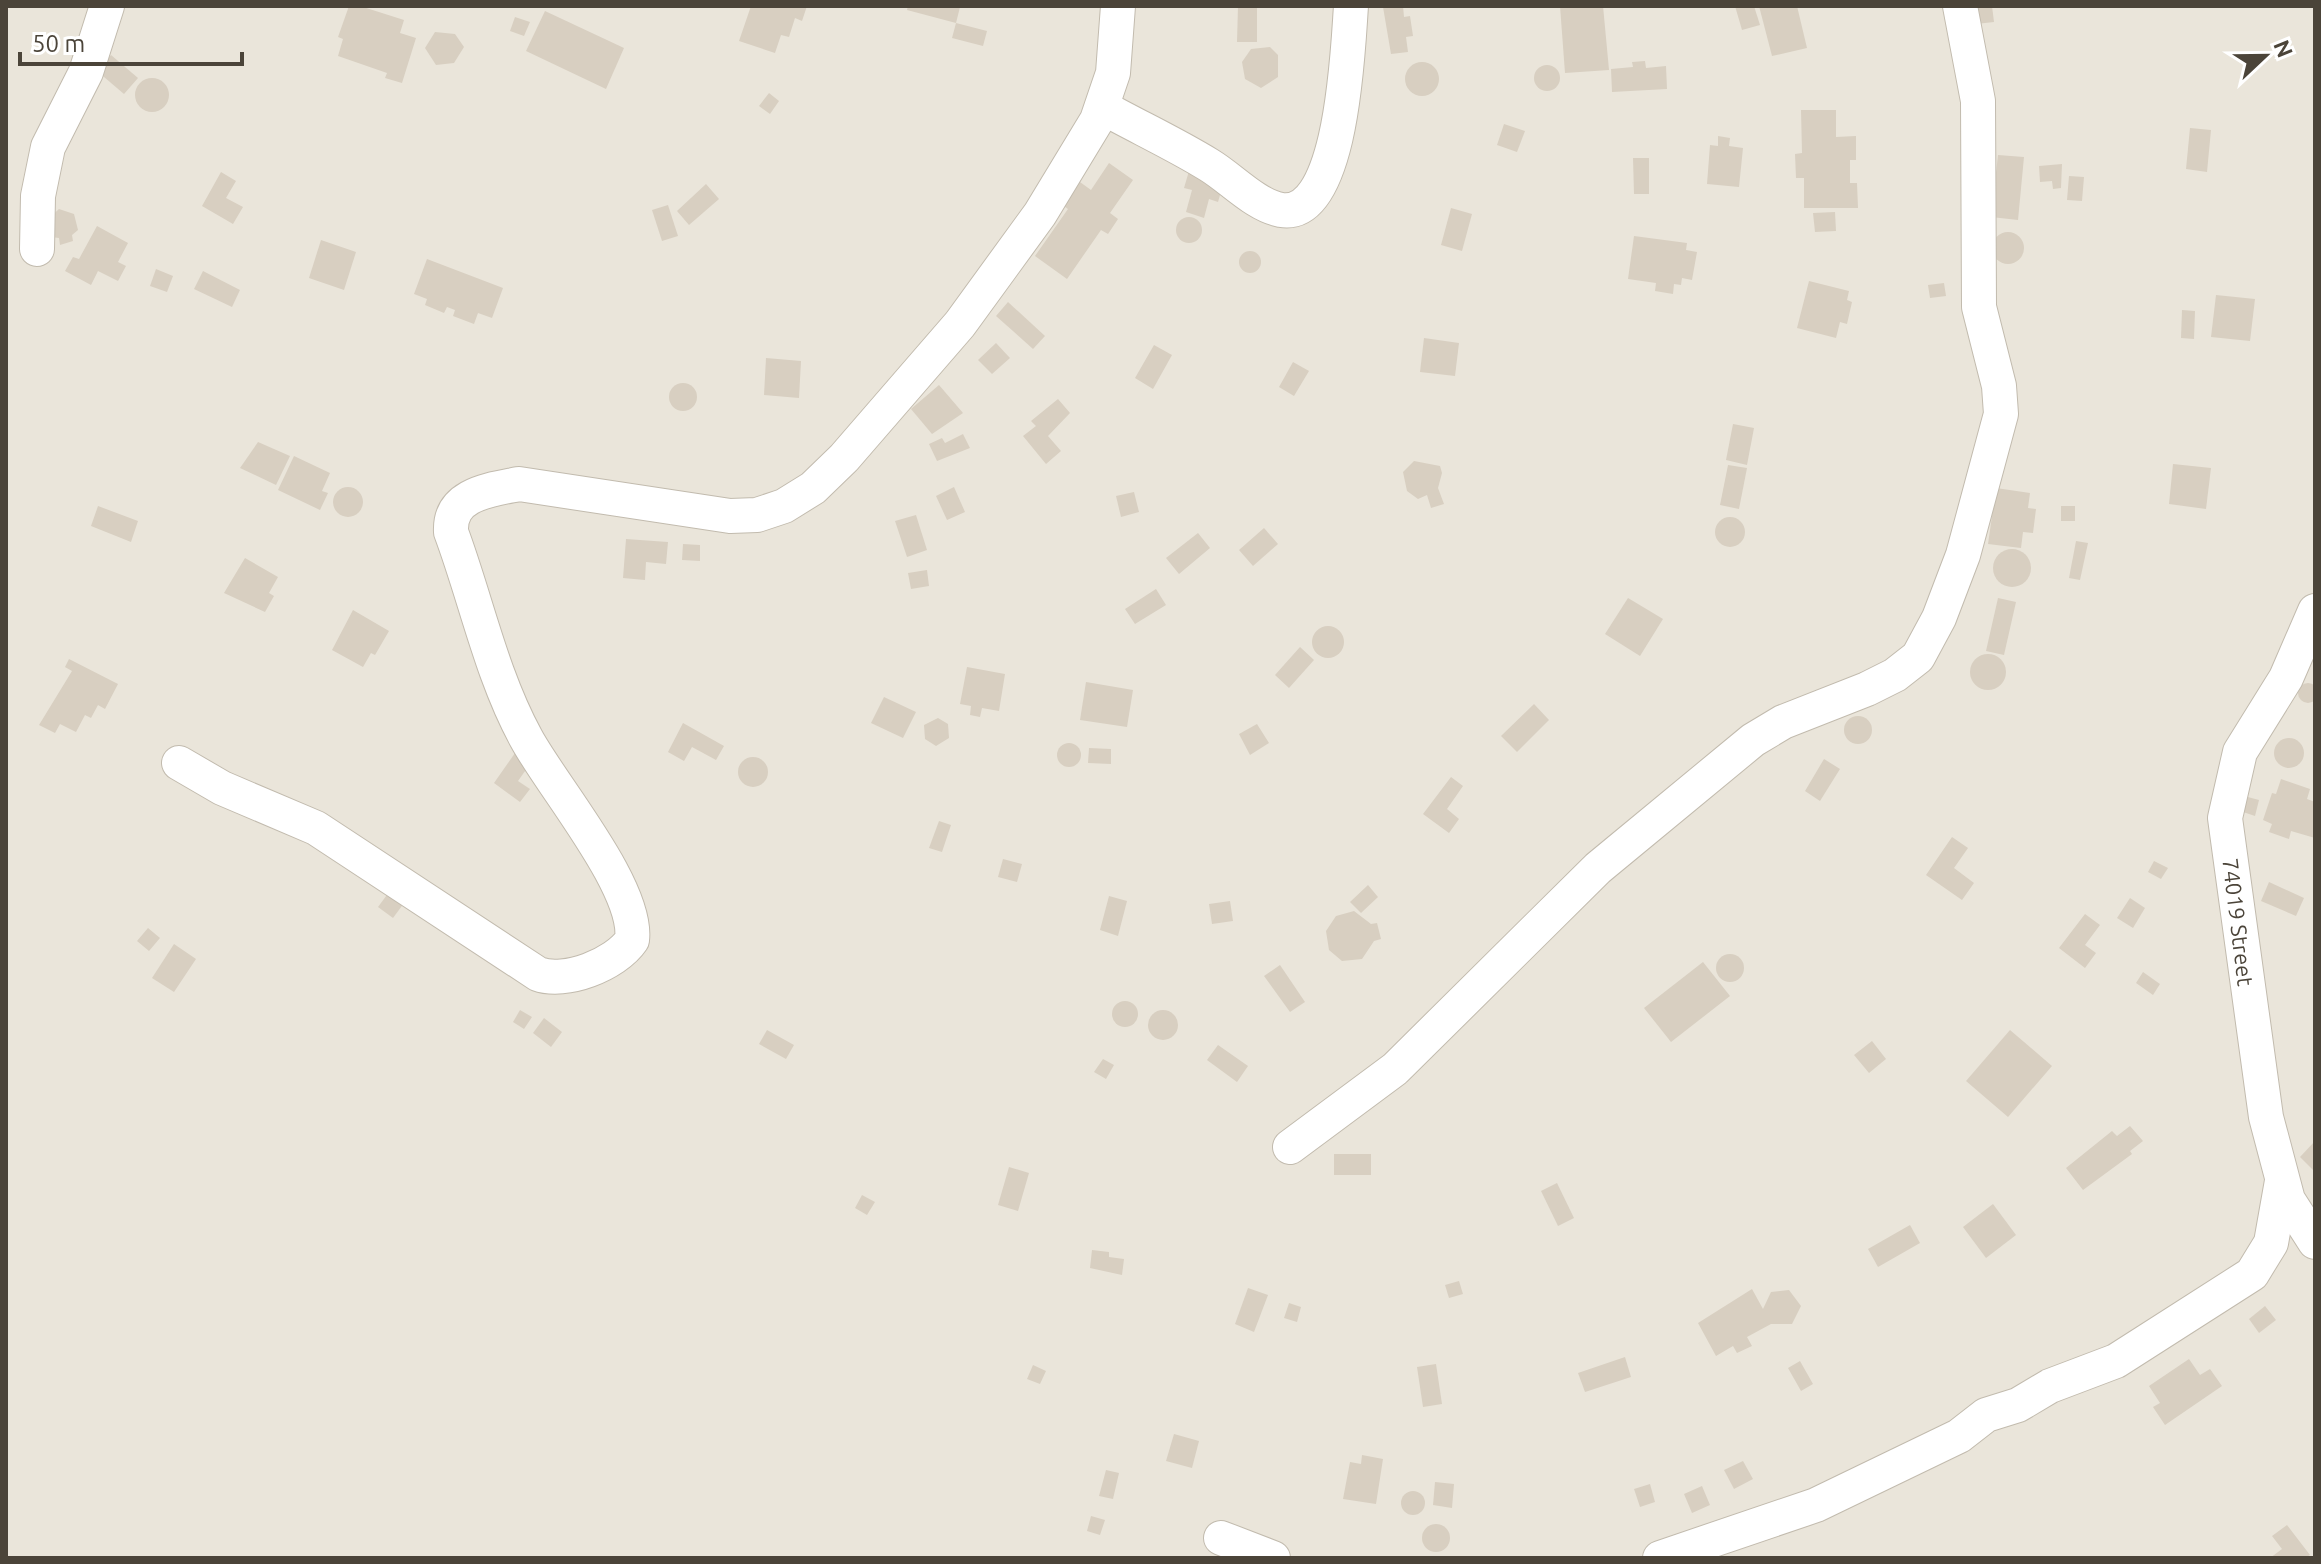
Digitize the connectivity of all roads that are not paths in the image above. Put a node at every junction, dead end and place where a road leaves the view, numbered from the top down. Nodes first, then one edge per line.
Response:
1 (107, 6) edge
2 (1118, 6) edge
3 (1351, 6) edge
4 (1960, 6) edge
5 (1102, 107) junction
6 (37, 249) dead end
7 (2315, 611) edge
8 (179, 763) dead end
9 (1290, 1147) dead end
10 (2282, 1181) junction
11 (2315, 1242) edge
12 (1221, 1538) dead end
13 (1273, 1558) edge
14 (1660, 1558) edge

1 - 6 street
2 - 5 street
3 - 5 street
4 - 9 street
5 - 8 street
7 - 10 street, 74019 Street
10 - 11 street, 74019 Street
10 - 14 street
12 - 13 street

